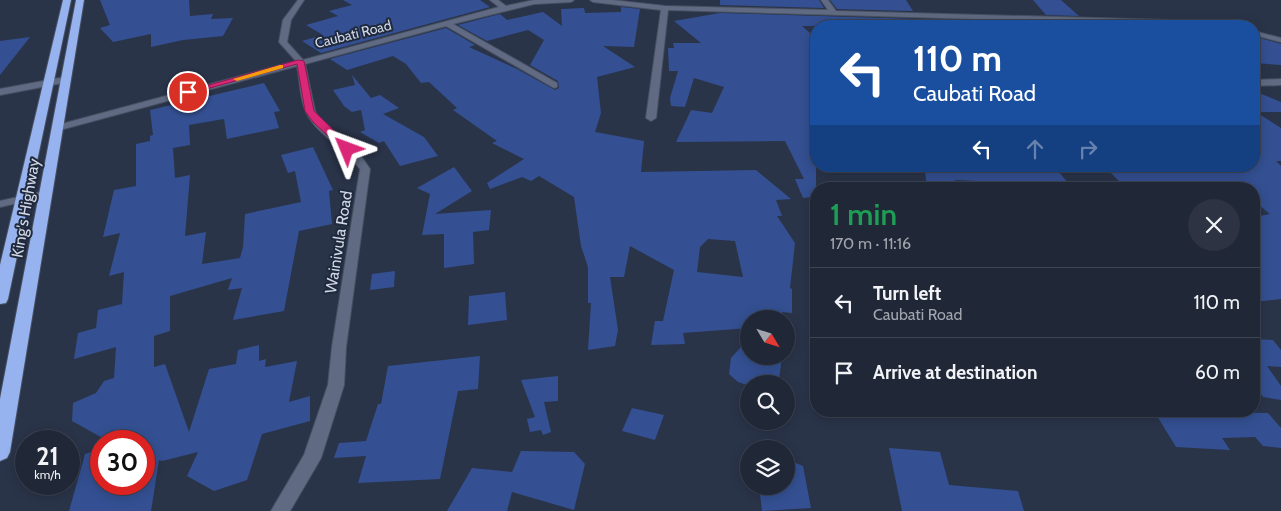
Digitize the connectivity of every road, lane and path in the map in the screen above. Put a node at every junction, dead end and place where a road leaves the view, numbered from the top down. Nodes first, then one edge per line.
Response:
1 (67, 0) edge
2 (80, 0) edge
3 (301, 0) edge
4 (493, 0) edge
5 (571, 0) edge
6 (593, 0) edge
7 (824, 0) edge
8 (505, 8) junction
9 (666, 8) junction
10 (834, 13) junction
11 (1095, 20) edge
12 (447, 24) junction
13 (1260, 35) edge
14 (1281, 40) edge
15 (300, 61) junction
16 (65, 80) junction
17 (1281, 82) edge
18 (47, 83) junction
19 (1260, 83) edge
20 (554, 85) dead end
21 (0, 92) edge
22 (651, 118) dead end
23 (57, 128) junction
24 (45, 194) junction
25 (22, 199) junction
26 (0, 204) edge
27 (0, 299) edge
28 (0, 452) edge
29 (280, 511) edge

1 - 18 highway, King's Highway
2 - 16 highway, King's Highway
3 - 15 street, Wainivula Road
4 - 8 street
5 - 8 street, Caubati Road
6 - 9 street
7 - 10 street
8 - 12 street, Caubati Road
9 - 10 street
9 - 22 street
10 - 11 street
12 - 15 street, Caubati Road
12 - 20 street
13 - 14 street
15 - 23 street, Caubati Road
15 - 29 street, Wainivula Road
16 - 18 street
16 - 23 highway, King's Highway
17 - 19 street
18 - 21 street
18 - 25 highway, King's Highway
23 - 24 highway, King's Highway
24 - 25 street
24 - 28 highway, King's Highway
25 - 26 street
25 - 27 highway, King's Highway

